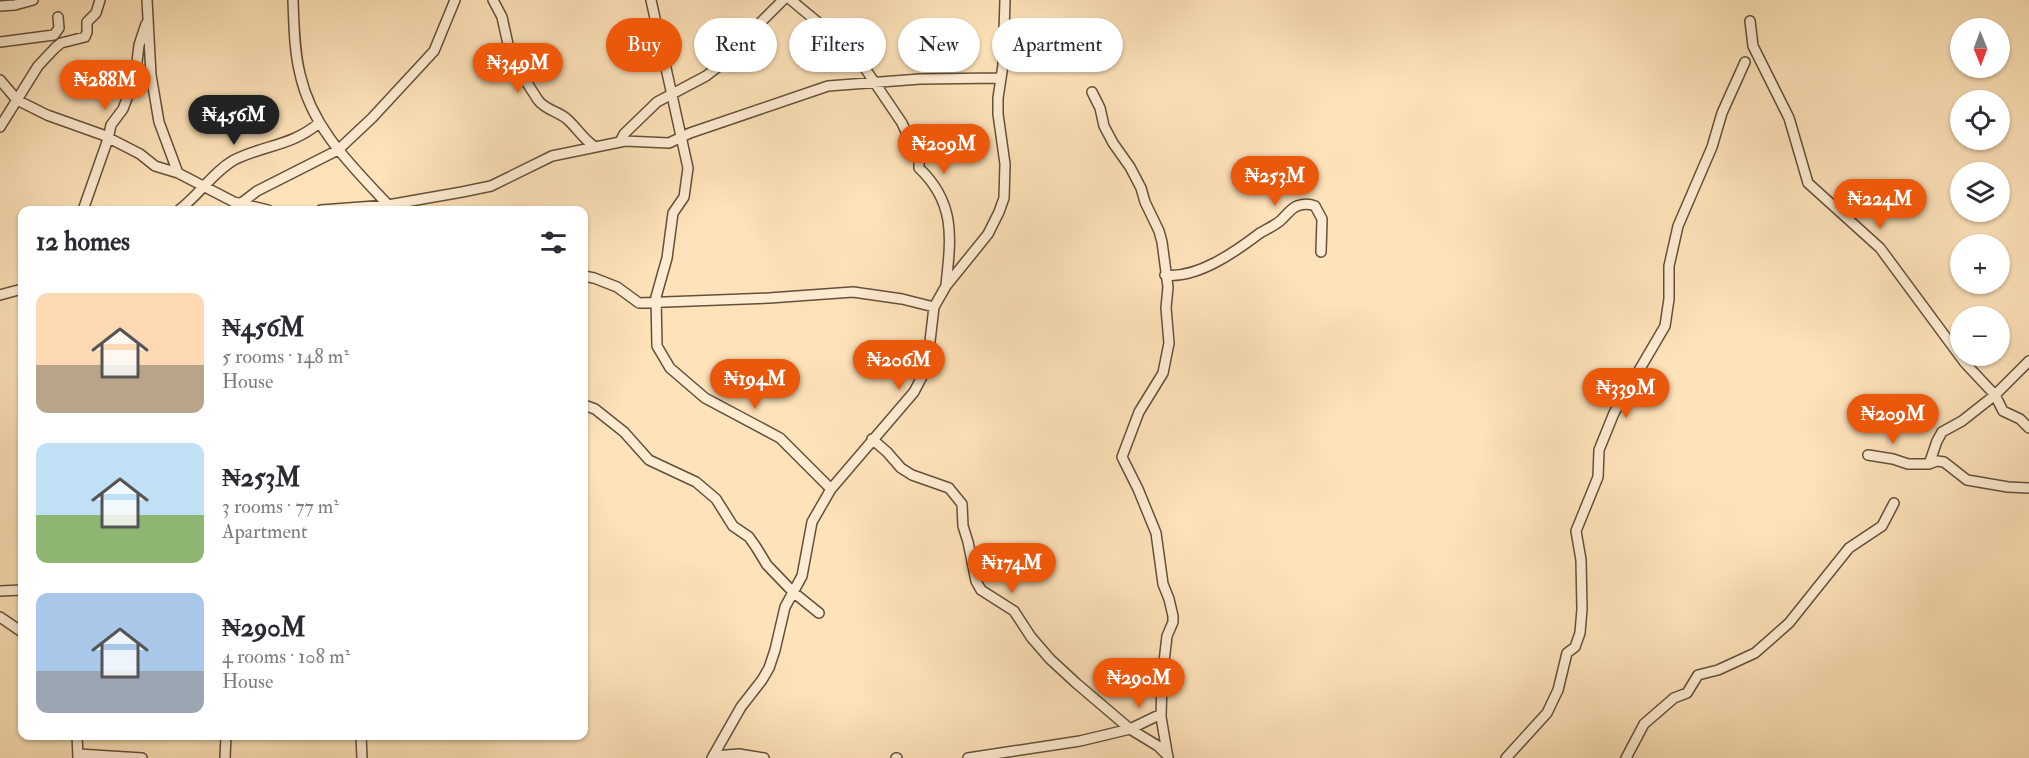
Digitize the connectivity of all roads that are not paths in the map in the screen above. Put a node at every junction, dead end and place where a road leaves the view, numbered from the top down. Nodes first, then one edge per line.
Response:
1 (33, 0) edge
2 (100, 0) edge
3 (147, 0) edge
4 (293, 0) edge
5 (455, 0) edge
6 (493, 0) edge
7 (651, 0) edge
8 (783, 0) edge
9 (791, 0) edge
10 (1005, 0) edge
11 (0, 6) edge
12 (58, 17) dead end
13 (147, 19) junction
14 (1750, 21) dead end
15 (0, 42) edge
16 (1745, 62) dead end
17 (1000, 78) junction
18 (0, 80) edge
19 (874, 83) junction
20 (1092, 92) dead end
21 (672, 93) junction
22 (17, 100) junction
23 (319, 123) junction
24 (0, 127) edge
25 (108, 139) junction
26 (681, 139) junction
27 (620, 142) junction
28 (595, 147) junction
29 (338, 150) junction
30 (178, 173) junction
31 (203, 188) junction
32 (240, 204) junction
33 (84, 206) edge
34 (183, 206) edge
35 (249, 206) edge
36 (390, 206) edge
37 (396, 206) edge
38 (1321, 252) dead end
39 (1165, 275) junction
40 (1177, 276) junction
41 (588, 277) edge
42 (946, 286) junction
43 (1168, 287) junction
44 (18, 291) edge
45 (0, 296) edge
46 (656, 302) junction
47 (934, 307) junction
48 (2029, 361) edge
49 (1995, 395) junction
50 (588, 406) edge
51 (2029, 428) edge
52 (872, 439) junction
53 (1868, 455) dead end
54 (1929, 464) junction
55 (831, 489) junction
56 (2029, 489) edge
57 (1894, 503) dead end
58 (18, 590) edge
59 (0, 591) edge
60 (793, 592) junction
61 (819, 613) dead end
62 (0, 617) edge
63 (18, 629) edge
64 (1161, 714) junction
65 (1130, 729) junction
66 (77, 740) edge
67 (226, 740) edge
68 (361, 740) edge
69 (78, 756) edge
70 (713, 757) edge
71 (1168, 757) edge
72 (142, 758) edge
73 (225, 758) edge
74 (362, 758) edge
75 (764, 758) edge
76 (968, 758) edge
77 (1506, 758) edge
78 (1626, 758) edge

1 - 11 street
2 - 22 street
3 - 13 street
4 - 23 street
5 - 29 street
6 - 28 street
7 - 21 street
8 - 21 street
9 - 19 street
10 - 17 street
12 - 15 street
13 - 25 street
13 - 30 street
14 - 49 street
16 - 77 street
17 - 19 street
17 - 42 street
18 - 22 street
19 - 26 street
19 - 42 street
20 - 39 street
21 - 26 street
21 - 27 street
22 - 24 street
22 - 25 street
23 - 29 street
23 - 31 street
25 - 30 street
25 - 33 street
26 - 27 street
26 - 46 street
27 - 28 street
28 - 37 street
29 - 32 street
29 - 36 street
30 - 31 street
31 - 32 street
31 - 34 street
32 - 35 street
38 - 40 street
39 - 40 street
39 - 43 street
40 - 43 street
41 - 46 street
42 - 47 street
43 - 64 street
44 - 45 street
46 - 47 street
46 - 55 street
47 - 52 street
48 - 49 street
49 - 51 street
49 - 54 street
50 - 60 street
52 - 55 street
52 - 65 street
53 - 54 street
54 - 56 street
55 - 60 street
57 - 78 street
58 - 59 street
60 - 61 street
60 - 70 street
62 - 63 street
64 - 65 street
64 - 71 street
65 - 71 street
65 - 76 street
66 - 69 street
67 - 73 street
68 - 74 street
69 - 72 street
70 - 75 street

